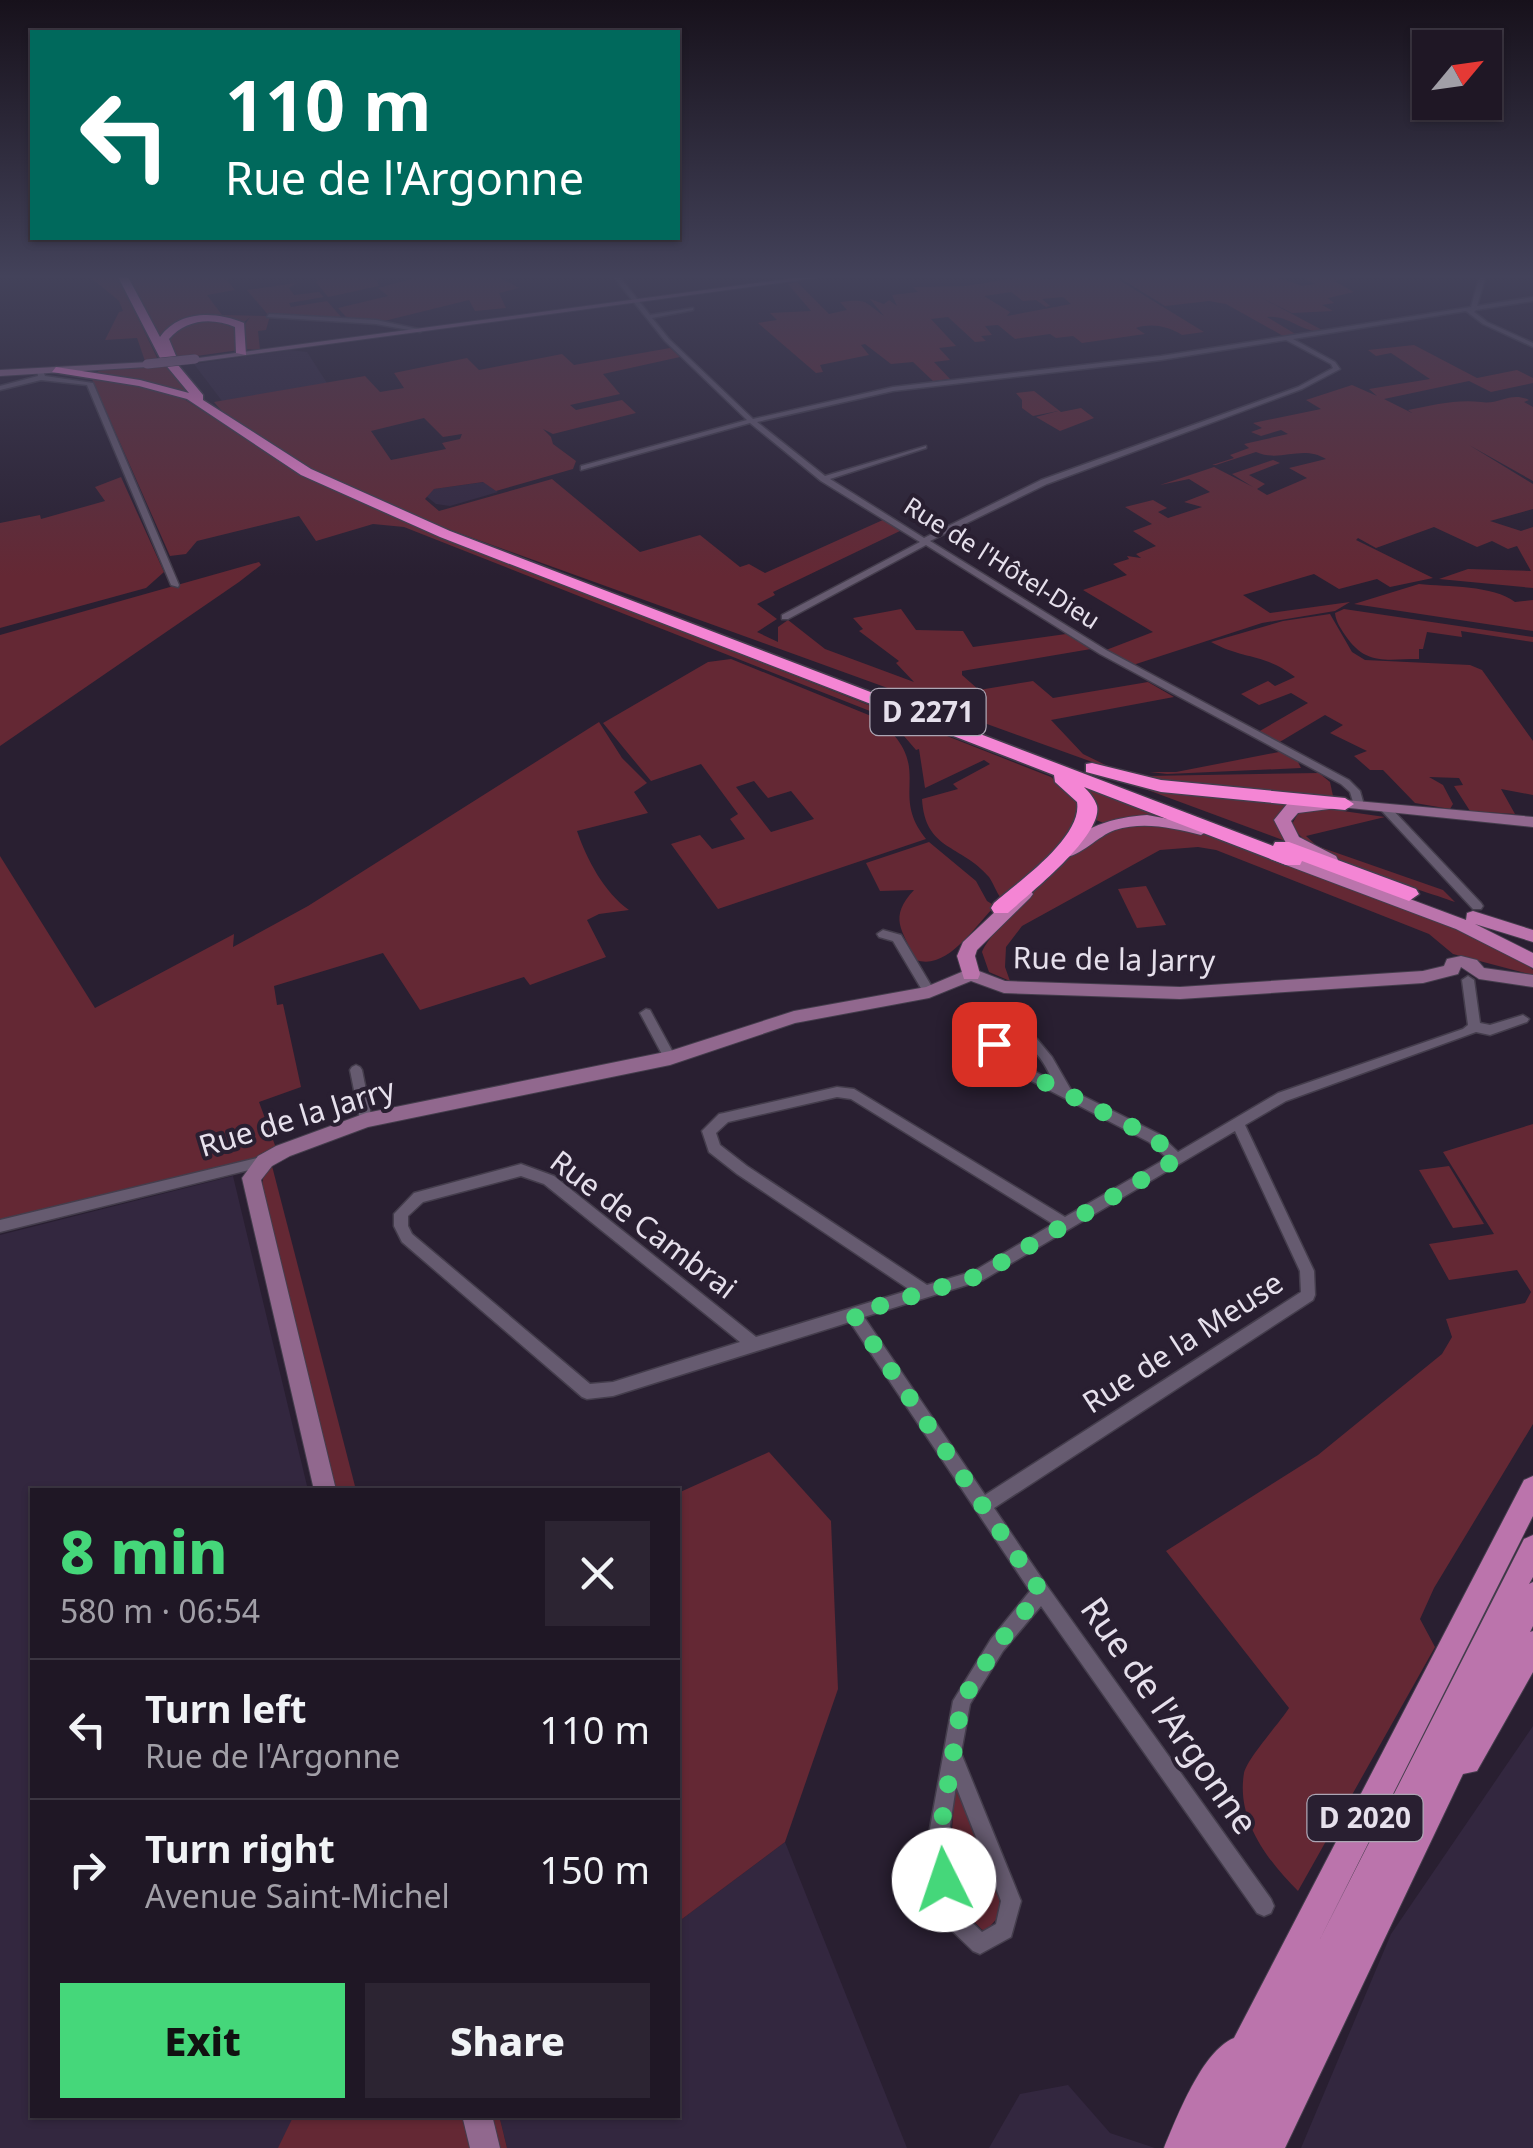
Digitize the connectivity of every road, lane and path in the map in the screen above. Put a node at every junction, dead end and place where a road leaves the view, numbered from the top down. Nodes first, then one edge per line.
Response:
1 (46, 375) edge
2 (56, 375) edge
3 (112, 375) edge
4 (179, 375) edge
5 (181, 375) edge
6 (706, 375) edge
7 (990, 375) edge
8 (1325, 375) edge
9 (184, 381) junction
10 (0, 388) edge
11 (751, 421) junction
12 (228, 422) junction
13 (924, 447) dead end
14 (584, 468) dead end
15 (824, 479) junction
16 (925, 542) junction
17 (175, 585) dead end
18 (786, 618) dead end
19 (986, 738) junction
20 (1352, 804) junction
21 (1385, 808) junction
22 (1533, 822) edge
23 (1293, 861) junction
24 (1409, 894) junction
25 (1477, 906) dead end
26 (1001, 908) joint
27 (883, 934) dead end
28 (1530, 950) edge
29 (970, 974) junction
30 (1474, 976) junction
31 (1533, 982) edge
32 (930, 992) junction
33 (646, 1013) dead end
34 (1523, 1019) dead end
35 (1474, 1027) junction
36 (670, 1058) junction
37 (356, 1070) dead end
38 (1066, 1093) junction
39 (366, 1120) junction
40 (1238, 1123) junction
41 (1177, 1159) junction
42 (265, 1161) junction
43 (1066, 1225) junction
44 (0, 1226) edge
45 (926, 1292) junction
46 (853, 1314) junction
47 (754, 1344) junction
48 (325, 1488) edge
49 (1533, 1490) edge
50 (982, 1506) junction
51 (1533, 1548) edge
52 (1041, 1592) junction
53 (1533, 1596) edge
54 (1533, 1645) edge
55 (952, 1753) junction
56 (1264, 1906) dead end
57 (1380, 1912) junction
58 (1270, 2004) junction
59 (478, 2118) edge
60 (485, 2148) edge
61 (1182, 2148) edge
62 (1202, 2148) edge
63 (1237, 2148) edge
64 (1266, 2148) edge

1 - 10 street
2 - 17 street
3 - 12 highway
4 - 9 highway, D 2271
5 - 9 highway
6 - 11 street, Rue de l'Hôtel-Dieu
7 - 11 street
8 - 16 street
9 - 12 highway, D 2271
11 - 14 street
11 - 15 street, Rue de l'Hôtel-Dieu
12 - 19 highway, D 2271
13 - 15 street
15 - 16 street, Rue de l'Hôtel-Dieu
16 - 18 street
16 - 20 street, Rue de l'Hôtel-Dieu
19 - 20 highway
19 - 23 highway, D 2271
19 - 24 highway, D 2271
19 - 26 highway
20 - 21 street
20 - 24 main road
21 - 22 street
21 - 25 street
23 - 28 main road, D 2271
23 - 29 main road
24 - 28 main road, D 2271
26 - 29 main road
27 - 32 street
29 - 30 street, Rue de la Jarry
29 - 32 street, Rue de la Jarry
30 - 31 street, Rue de la Jarry
30 - 35 street
32 - 36 street, Rue de la Jarry
33 - 36 street
34 - 35 street
35 - 40 street
36 - 39 street, Rue de la Jarry
37 - 39 street
38 - 38 street
38 - 41 street
39 - 42 street, Rue de la Jarry
40 - 41 street
40 - 50 street, Rue de la Meuse
41 - 43 street
42 - 44 street, Rue de la Jarry
42 - 48 street
43 - 45 street
43 - 45 street
45 - 46 street
46 - 47 street
46 - 50 street, Rue de l'Argonne
47 - 47 street, Rue de Cambrai
49 - 58 main road, D 2020
50 - 52 street, Rue de l'Argonne
51 - 63 main road, D 2020
52 - 55 street
52 - 56 street, Rue de l'Argonne
53 - 57 main road
54 - 57 main road
55 - 55 street
57 - 64 main road
58 - 61 main road
58 - 62 main road, D 2020
59 - 60 street

